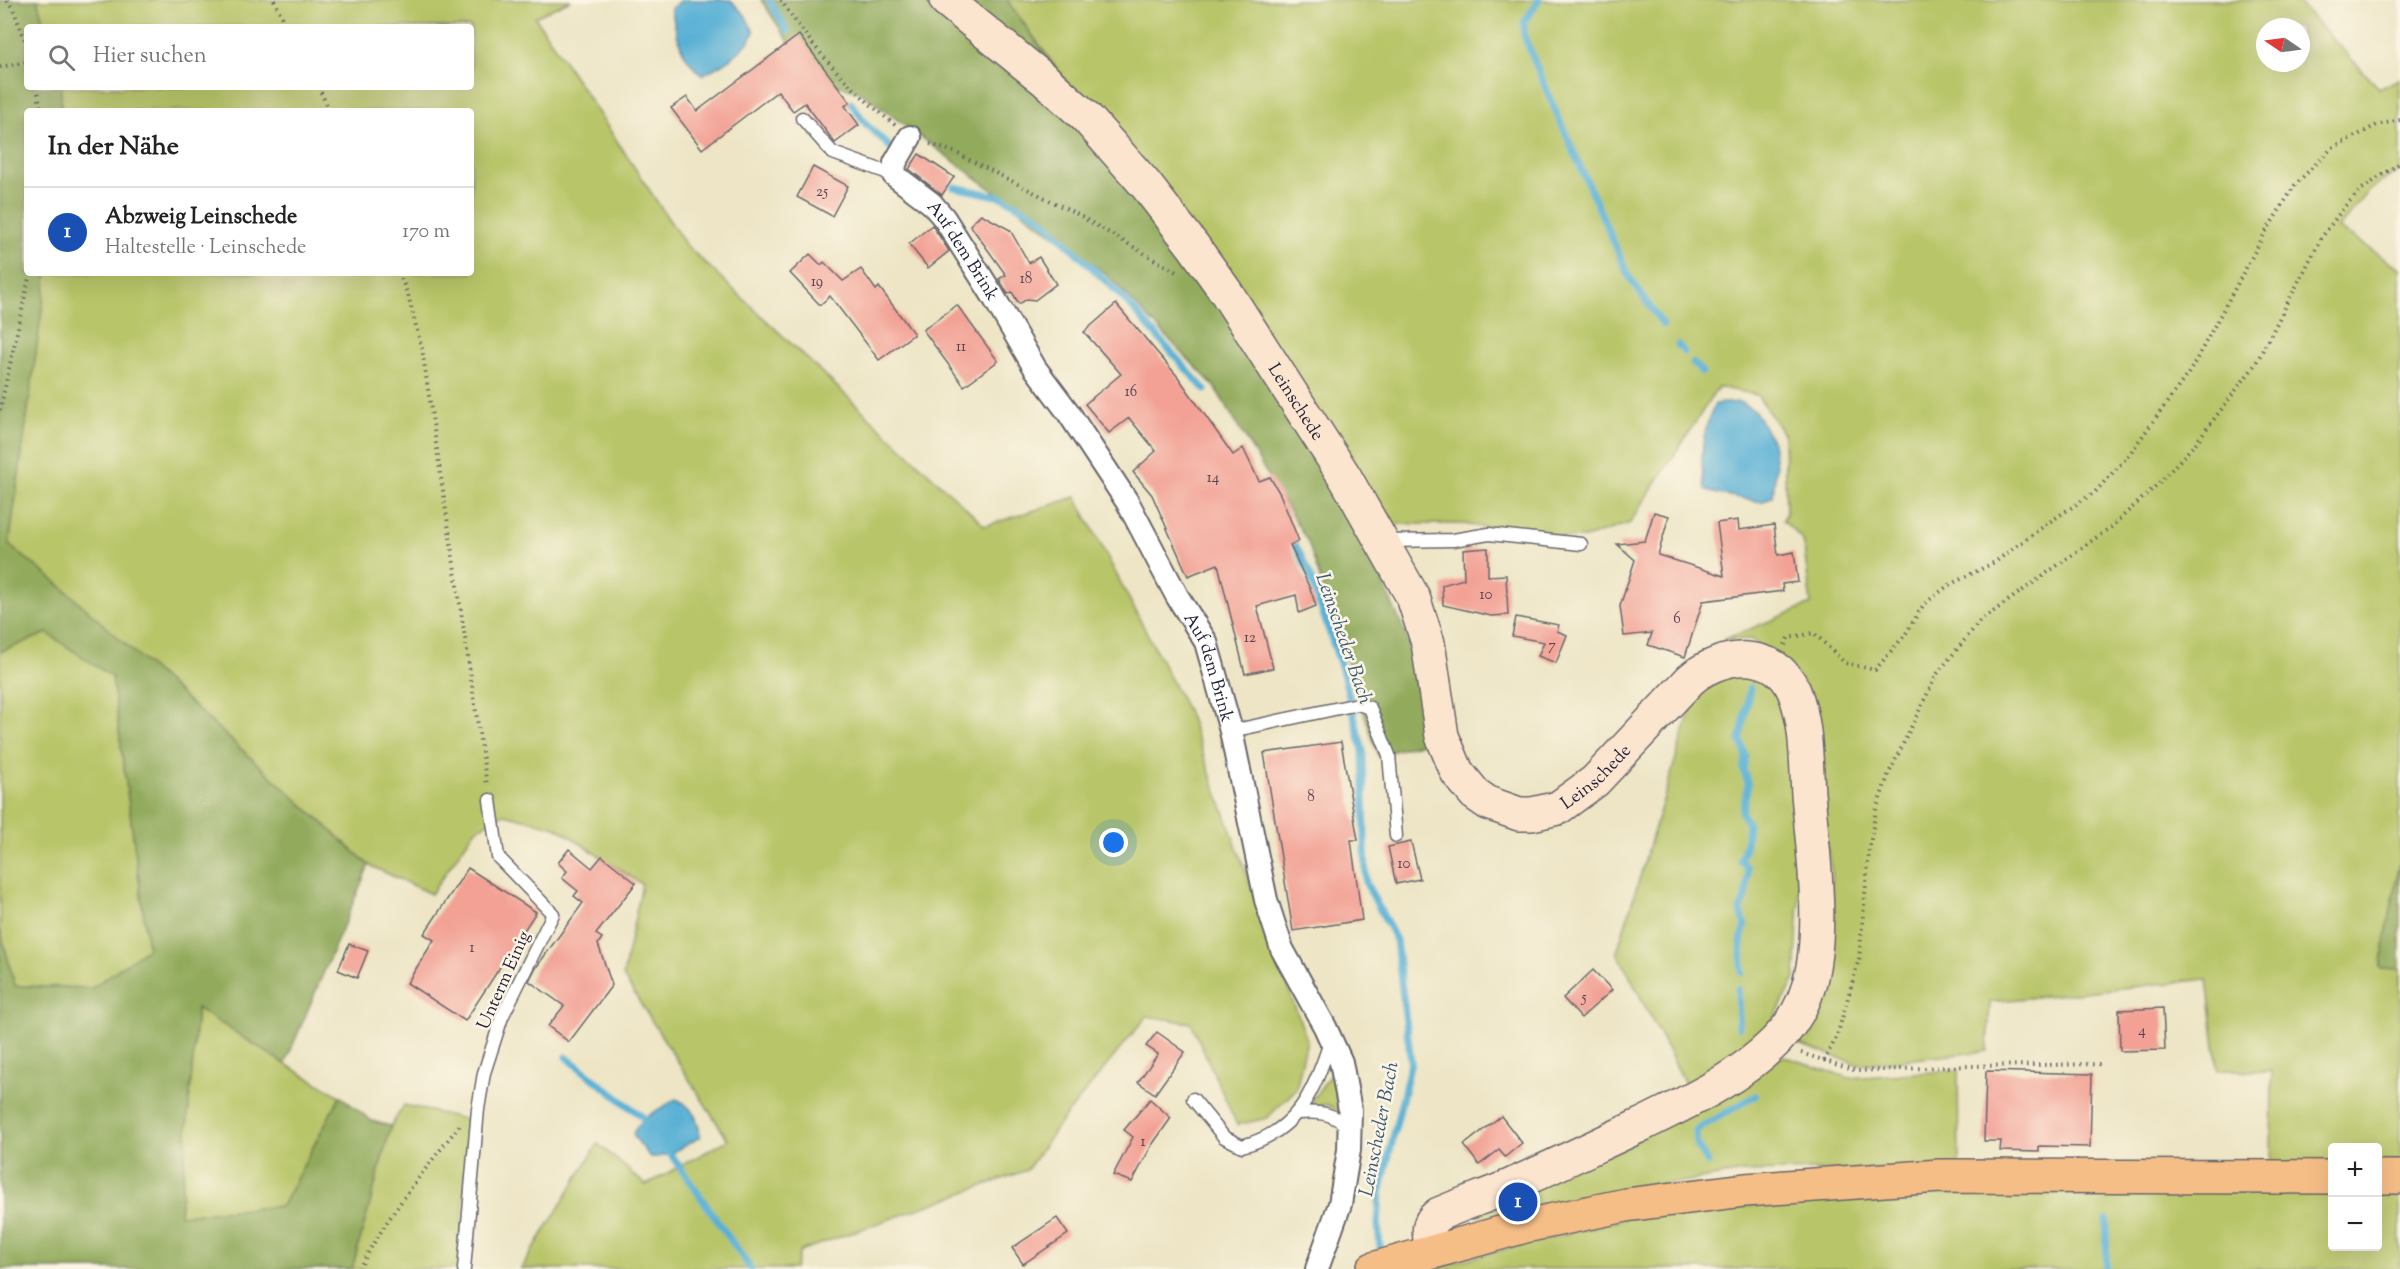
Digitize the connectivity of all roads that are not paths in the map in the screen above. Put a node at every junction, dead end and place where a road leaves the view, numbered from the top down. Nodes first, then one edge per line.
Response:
1 (946, 0) edge
2 (802, 118) dead end
3 (910, 137) road end
4 (894, 175) junction
5 (1382, 541) junction
6 (1581, 544) dead end
7 (1231, 731) junction
8 (490, 800) road end
9 (1396, 836) dead end
10 (1331, 1040) junction
11 (1193, 1099) dead end
12 (1298, 1113) junction
13 (1350, 1129) junction
14 (2328, 1177) edge
15 (2382, 1177) edge
16 (2400, 1177) edge
17 (1433, 1251) junction
18 (1381, 1267) edge
19 (464, 1269) edge
20 (1317, 1269) edge

1 - 5 main road, Leinschede
2 - 4 lane
3 - 4 street
4 - 7 street, Auf dem Brink
5 - 6 lane
5 - 17 main road, Leinschede
7 - 9 lane
7 - 10 street, Auf dem Brink
8 - 19 lane, Unterm Einig
10 - 12 lane
10 - 13 street, Auf dem Brink
11 - 12 lane
12 - 13 lane
13 - 20 street, Auf dem Brink
14 - 17 main road
15 - 16 main road
17 - 18 main road

